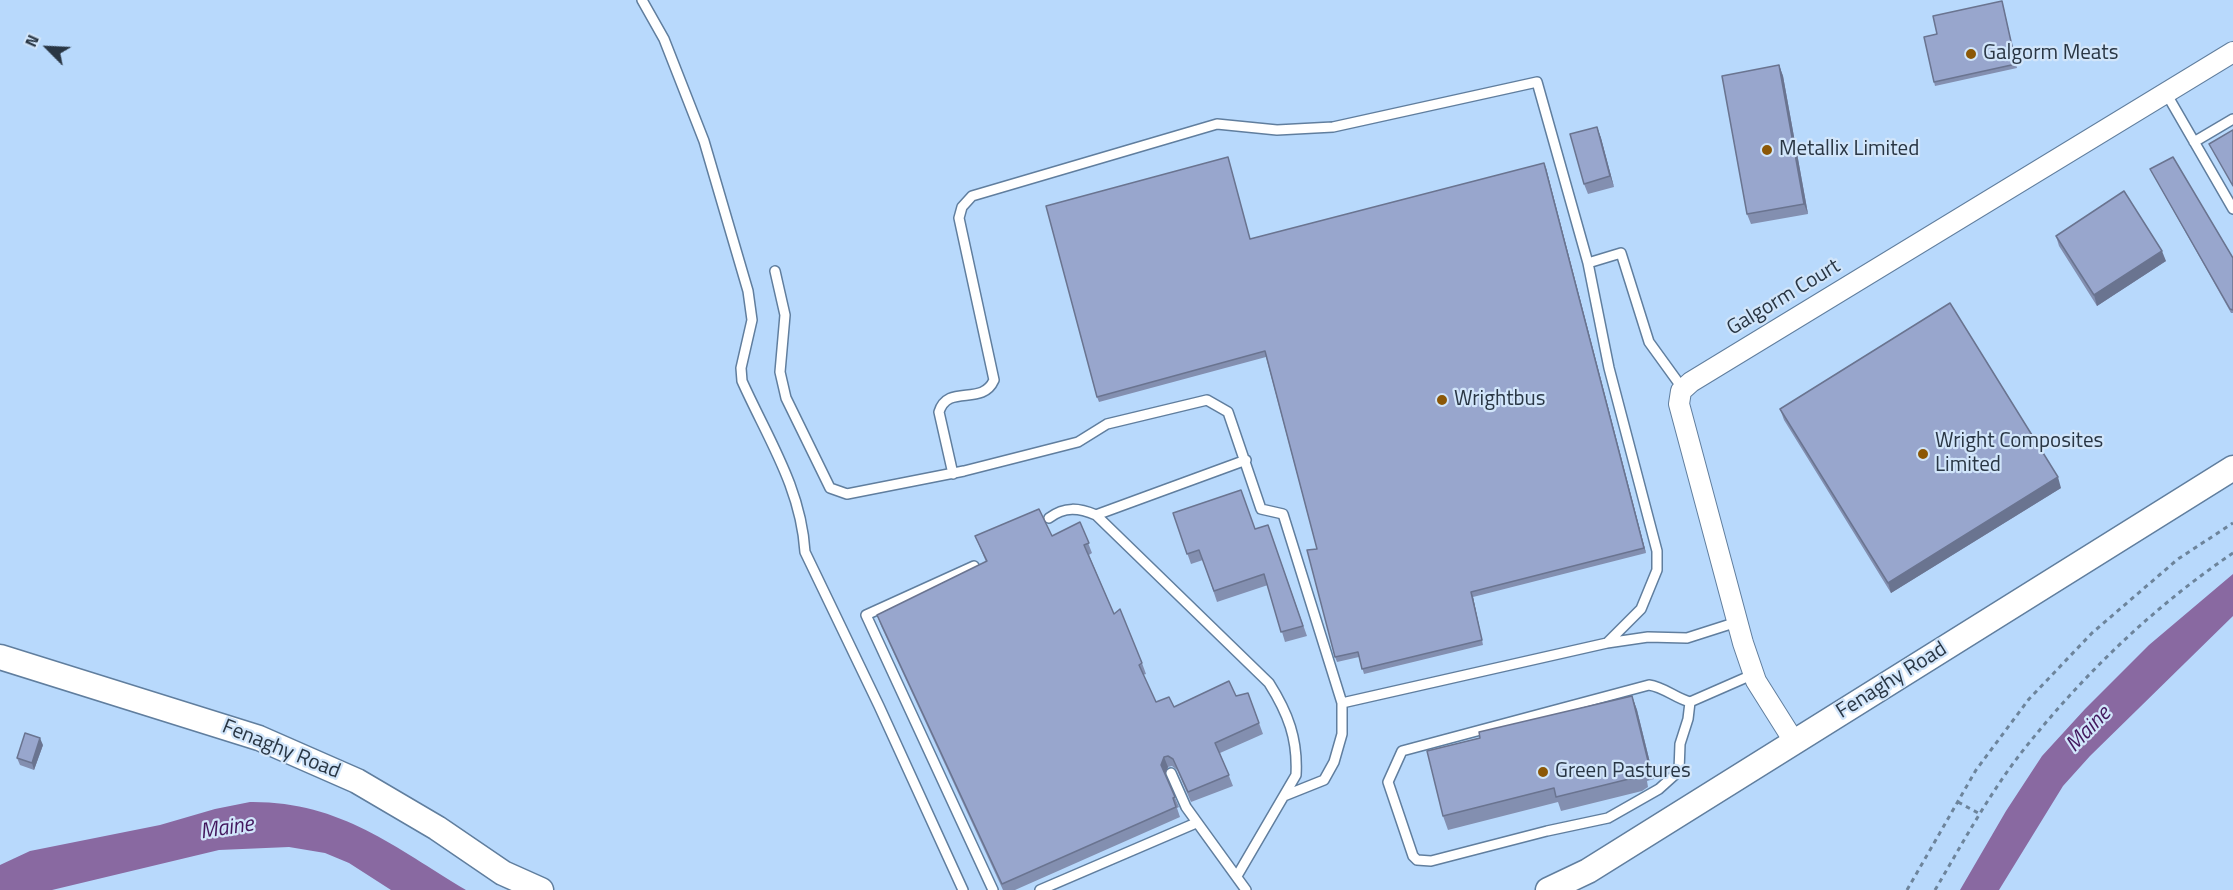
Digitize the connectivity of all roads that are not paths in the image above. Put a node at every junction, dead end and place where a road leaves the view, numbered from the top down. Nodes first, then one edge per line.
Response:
1 (642, 0) edge
2 (2233, 52) edge
3 (2166, 93) junction
4 (2233, 119) edge
5 (2194, 142) junction
6 (2233, 209) edge
7 (1588, 263) junction
8 (775, 272) dead end
9 (1683, 389) junction
10 (1246, 460) junction
11 (2233, 468) edge
12 (953, 474) junction
13 (1096, 515) junction
14 (1049, 518) dead end
15 (974, 566) edge
16 (1737, 622) junction
17 (1607, 643) junction
18 (0, 657) edge
19 (1754, 674) junction
20 (1690, 702) junction
21 (1342, 703) junction
22 (1795, 743) junction
23 (1171, 773) edge
24 (1284, 796) junction
25 (1196, 823) junction
26 (1237, 876) junction
27 (541, 890) edge
28 (963, 890) edge
29 (993, 890) edge
30 (1040, 890) edge
31 (1246, 890) edge
32 (1548, 890) edge

1 - 28 lane
2 - 3 street, Galgorm Court
3 - 5 lane
3 - 9 street, Galgorm Court
4 - 5 lane
5 - 6 lane
7 - 9 lane
7 - 12 lane
7 - 17 lane
8 - 12 lane
9 - 16 street
10 - 12 lane
10 - 13 lane
10 - 21 lane
11 - 22 street, Fenaghy Road
13 - 14 lane
13 - 24 lane
15 - 29 lane
16 - 17 lane
16 - 19 street
17 - 21 lane
18 - 27 street, Fenaghy Road
19 - 20 lane
19 - 22 street
20 - 20 lane
21 - 24 lane
22 - 32 street, Fenaghy Road
23 - 25 lane
24 - 26 lane
25 - 26 lane
25 - 30 lane
26 - 31 lane

